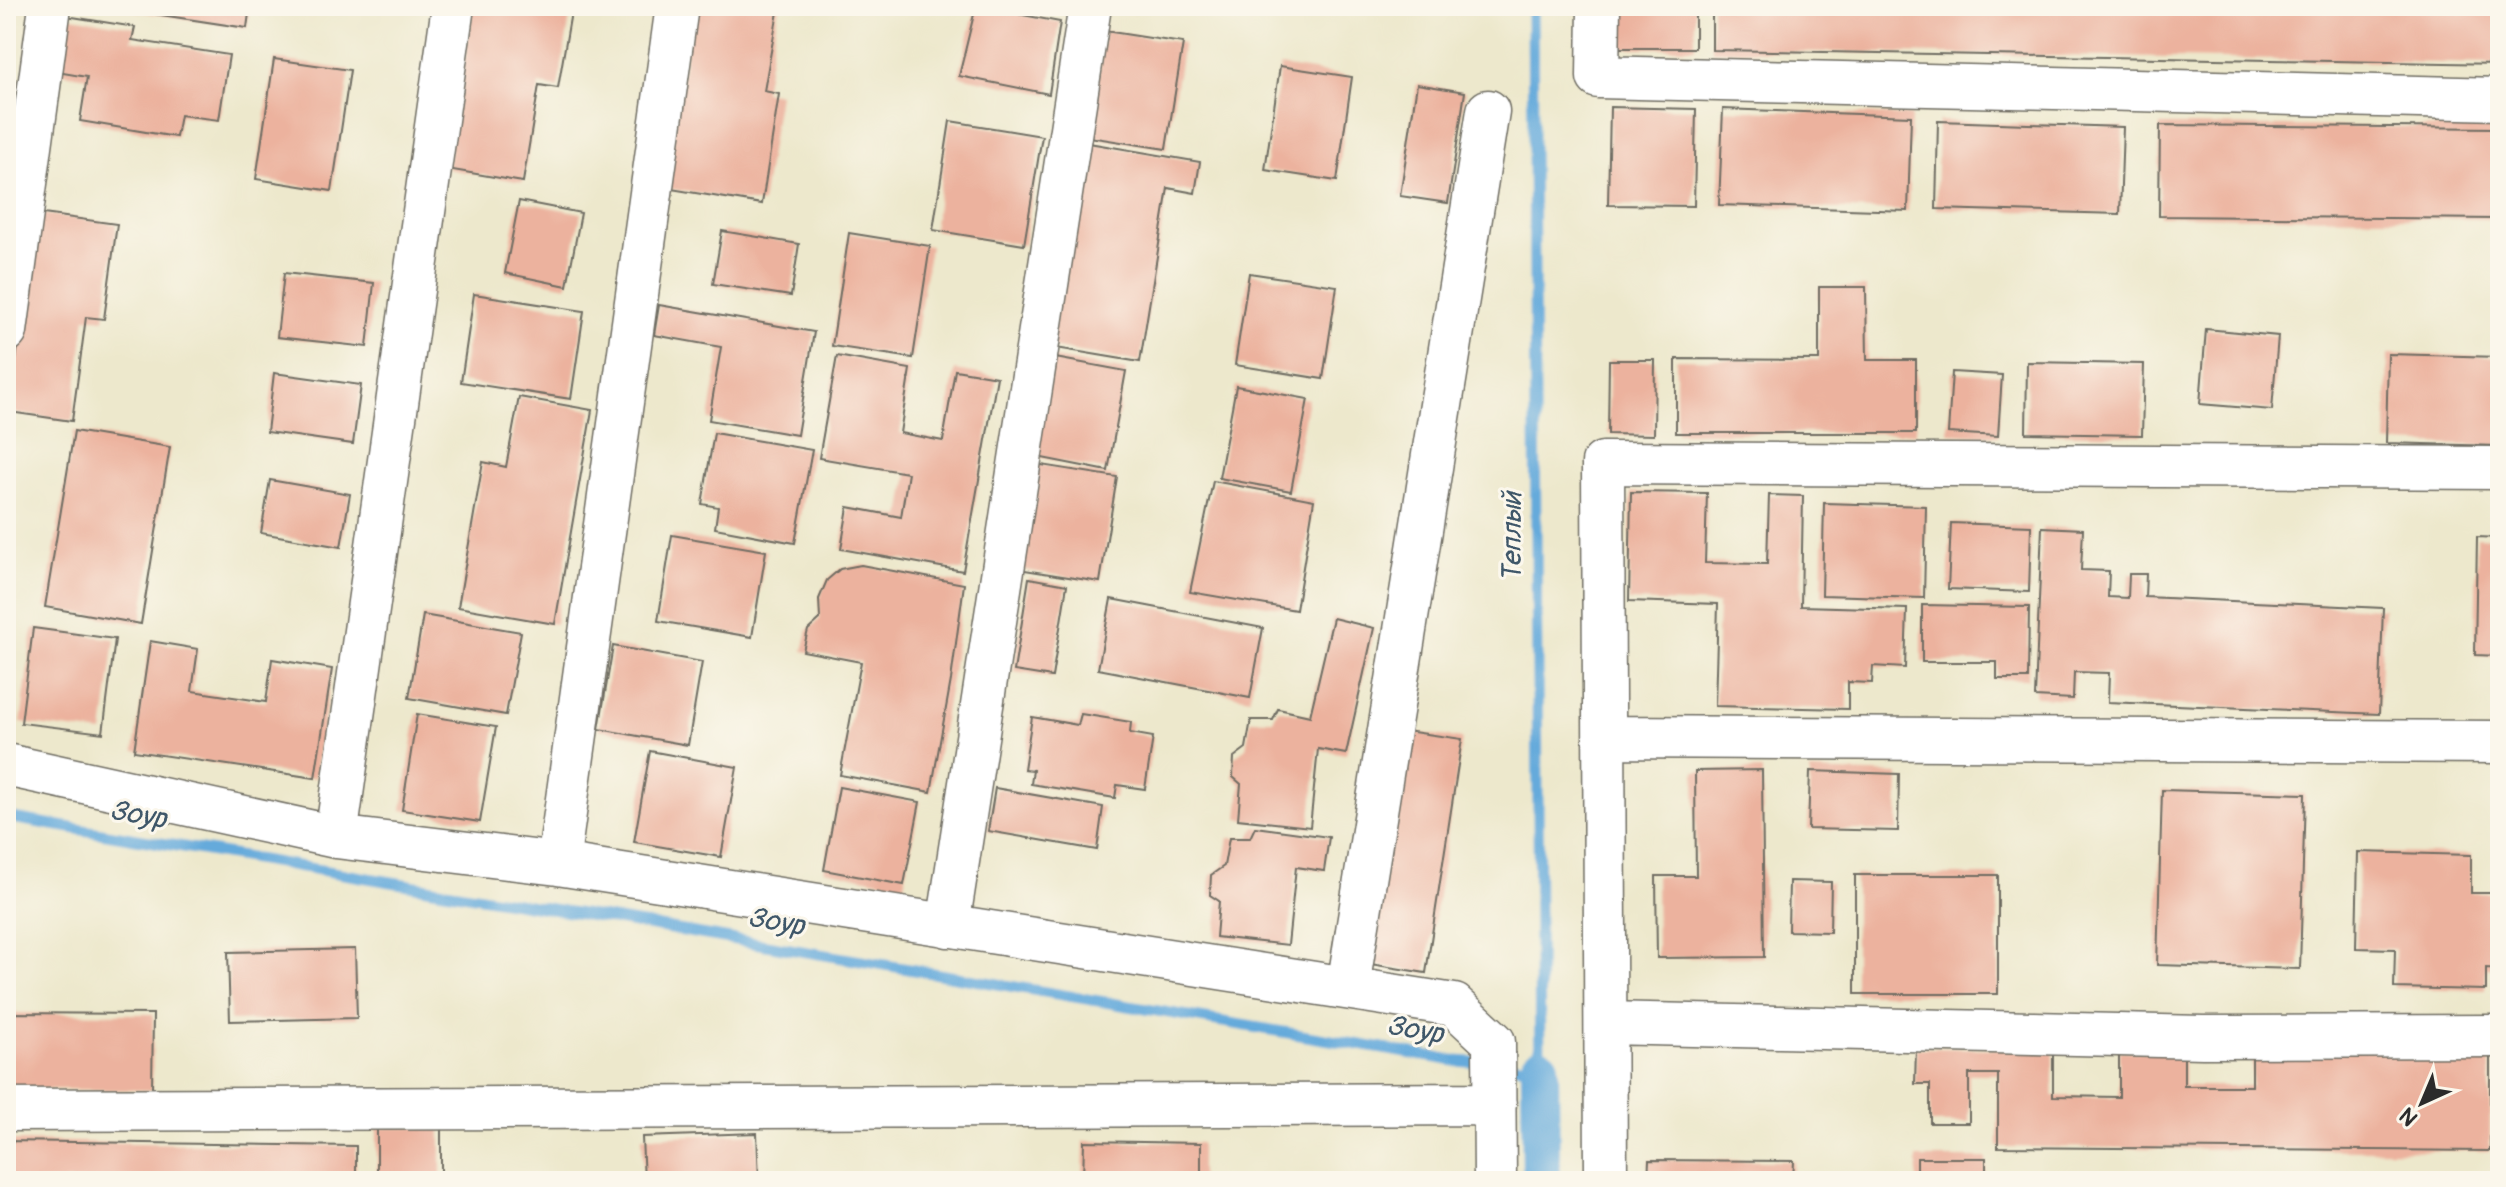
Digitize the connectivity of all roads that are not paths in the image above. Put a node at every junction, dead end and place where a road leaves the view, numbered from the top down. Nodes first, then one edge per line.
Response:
1 (50, 6) edge
2 (453, 6) edge
3 (677, 6) edge
4 (1090, 6) edge
5 (1599, 6) edge
6 (2500, 99) edge
7 (1488, 111) dead end
8 (6, 331) edge
9 (2500, 468) edge
10 (1604, 737) junction
11 (2500, 742) edge
12 (6, 765) edge
13 (336, 837) junction
14 (558, 864) junction
15 (948, 926) junction
16 (1348, 987) junction
17 (1606, 1023) junction
18 (2500, 1036) edge
19 (1495, 1104) junction
20 (6, 1110) edge
21 (1495, 1181) edge
22 (1606, 1181) edge

1 - 8 street
2 - 13 street
3 - 14 street
4 - 15 street
5 - 6 street
7 - 16 street
9 - 10 street
10 - 11 street
10 - 17 street
12 - 13 street
13 - 14 street
14 - 15 street
15 - 16 street
16 - 19 street
17 - 18 street
17 - 22 street
19 - 20 street
19 - 21 street

